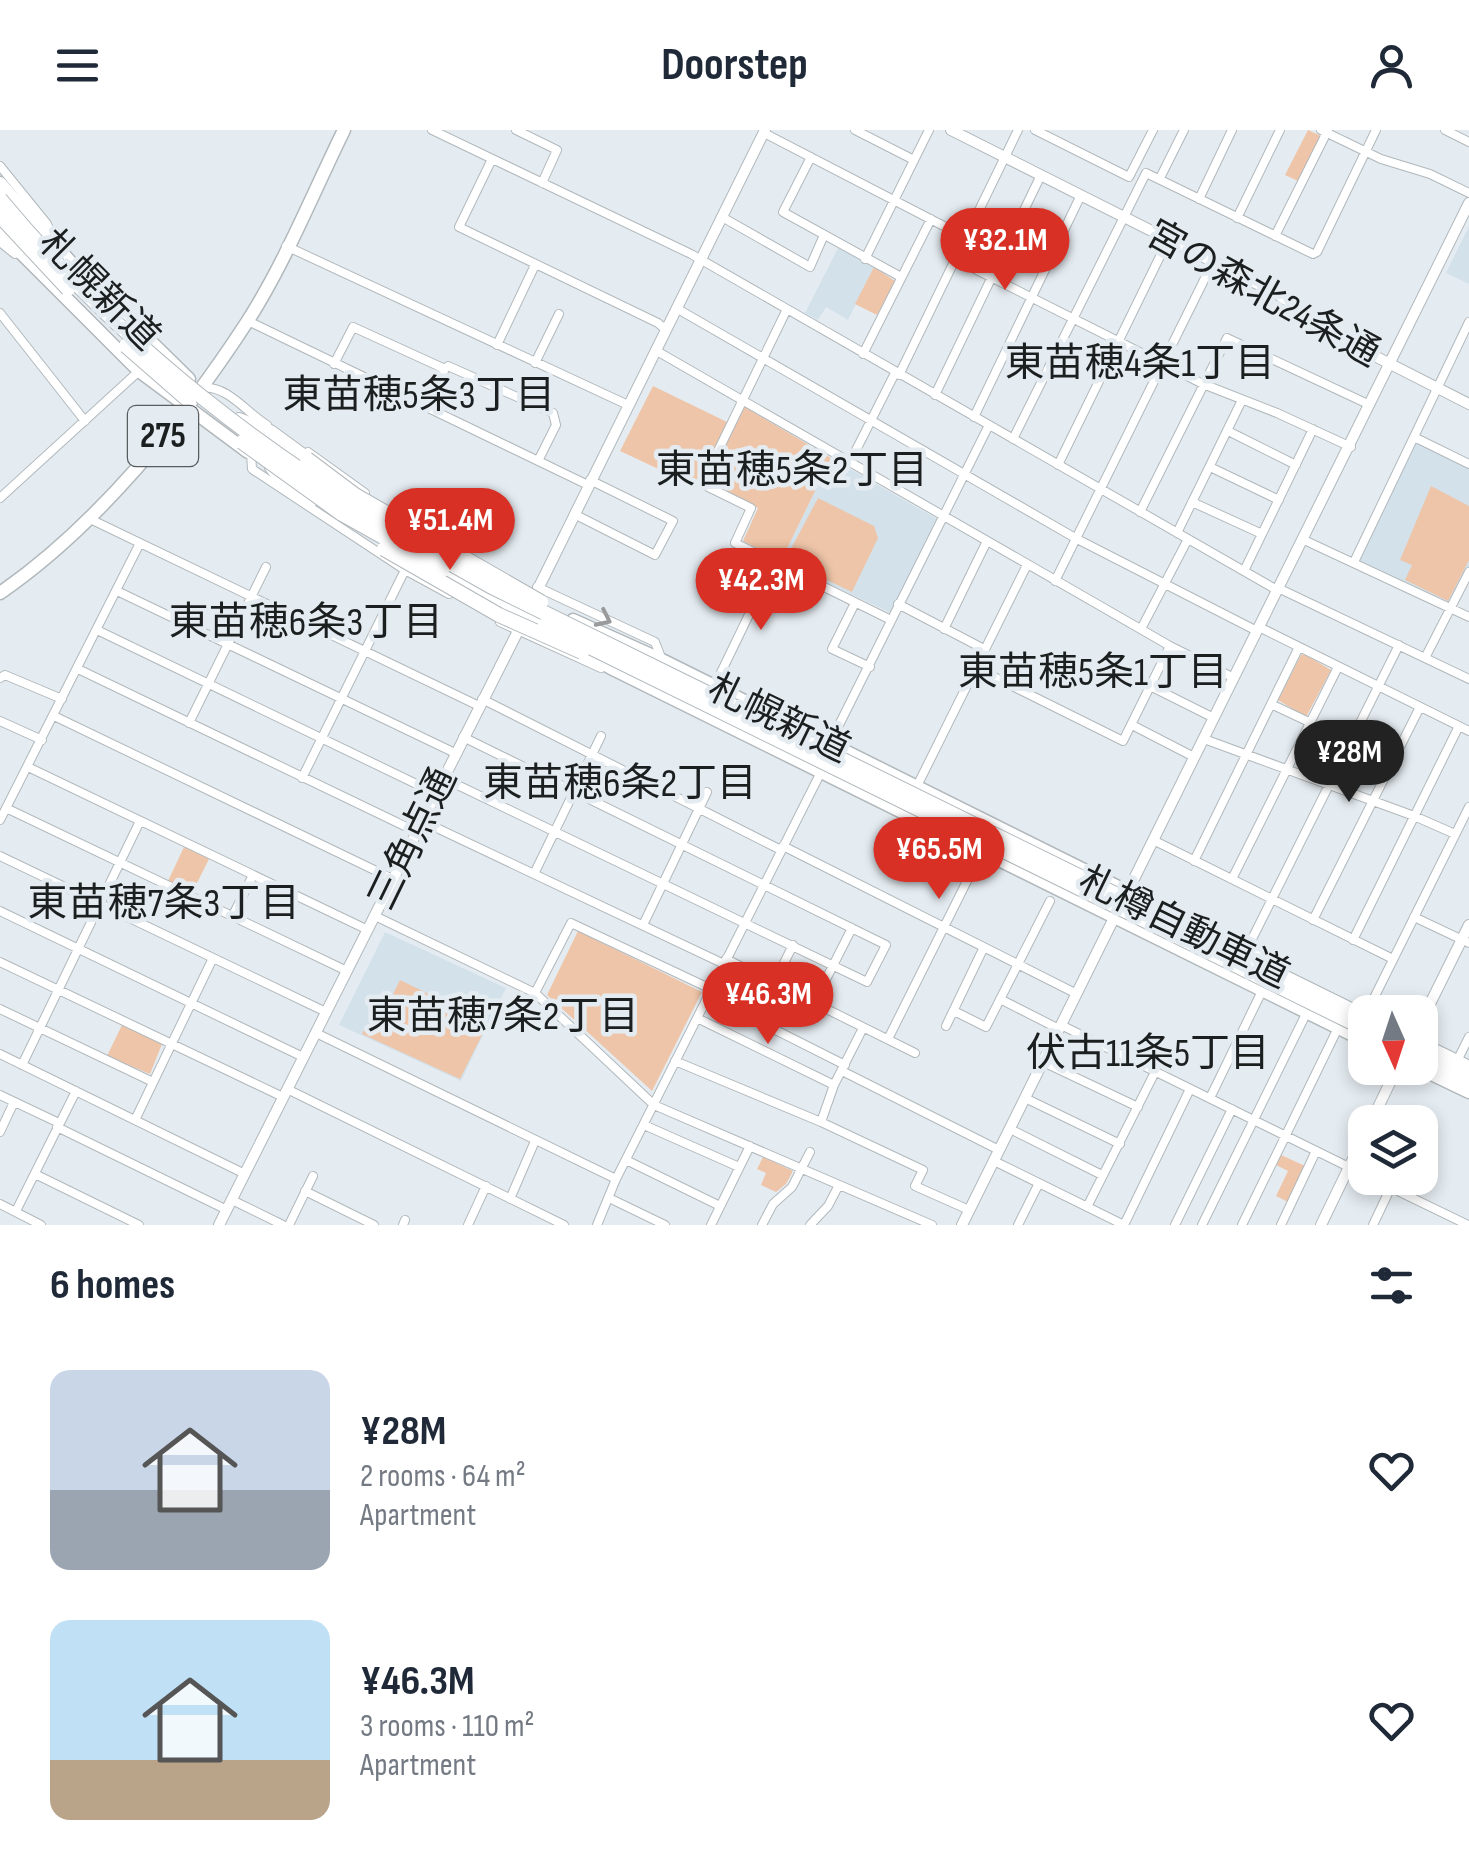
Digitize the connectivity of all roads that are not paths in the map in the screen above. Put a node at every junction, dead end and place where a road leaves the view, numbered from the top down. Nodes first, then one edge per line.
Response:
1 (344, 130) edge
2 (432, 130) edge
3 (457, 130) edge
4 (516, 130) edge
5 (855, 130) edge
6 (929, 130) edge
7 (951, 130) edge
8 (1018, 130) edge
9 (1035, 130) edge
10 (1153, 130) edge
11 (1184, 130) edge
12 (1232, 130) edge
13 (1280, 130) edge
14 (1376, 130) edge
15 (1445, 130) edge
16 (1325, 131) edge
17 (764, 132) edge
18 (1459, 133) edge
19 (452, 140) junction
20 (1469, 142) edge
21 (1365, 152) junction
22 (1005, 157) junction
23 (811, 158) junction
24 (492, 159) junction
25 (914, 160) junction
26 (0, 166) edge
27 (1042, 175) junction
28 (1160, 178) junction
29 (0, 183) edge
30 (542, 183) junction
31 (1469, 193) edge
32 (1081, 195) junction
33 (0, 199) edge
34 (1198, 199) junction
35 (894, 201) junction
36 (1469, 203) edge
37 (0, 216) edge
38 (722, 217) junction
39 (1122, 217) junction
40 (1237, 218) junction
41 (931, 220) junction
42 (0, 232) edge
43 (824, 236) junction
44 (1275, 236) junction
45 (966, 237) junction
46 (1168, 240) junction
47 (5, 243) edge
48 (52, 244) junction
49 (286, 246) junction
50 (865, 258) junction
51 (954, 259) junction
52 (700, 260) junction
53 (1213, 262) junction
54 (535, 265) junction
55 (902, 277) junction
56 (991, 277) junction
57 (1031, 297) junction
58 (676, 308) junction
59 (786, 309) junction
60 (0, 313) edge
61 (559, 314) dead end
62 (1074, 318) junction
63 (248, 320) junction
64 (1469, 322) edge
65 (665, 330) junction
66 (1120, 342) junction
67 (1465, 342) edge
68 (497, 345) junction
69 (655, 350) junction
70 (863, 354) junction
71 (763, 358) junction
72 (536, 363) junction
73 (334, 364) junction
74 (1164, 364) junction
75 (1389, 364) junction
76 (445, 370) junction
77 (140, 371) junction
78 (897, 374) junction
79 (1203, 384) junction
80 (1436, 388) junction
81 (199, 389) junction
82 (935, 395) junction
83 (742, 400) junction
84 (1242, 400) junction
85 (1469, 404) edge
86 (628, 405) junction
87 (1370, 406) junction
88 (185, 408) junction
89 (426, 408) junction
90 (974, 417) junction
91 (239, 420) junction
92 (870, 420) junction
93 (85, 421) junction
94 (989, 425) junction
95 (1314, 429) junction
96 (1228, 431) junction
97 (1414, 437) junction
98 (1014, 439) junction
99 (1350, 447) junction
100 (251, 453) junction
101 (538, 462) junction
102 (850, 462) junction
103 (1469, 464) edge
104 (1058, 465) junction
105 (272, 466) junction
106 (1296, 466) junction
107 (1210, 467) junction
108 (965, 476) junction
109 (589, 482) junction
110 (1100, 489) junction
111 (0, 498) edge
112 (1279, 500) junction
113 (1192, 502) junction
114 (1140, 512) junction
115 (574, 514) junction
116 (945, 516) junction
117 (88, 518) junction
118 (1177, 532) junction
119 (1262, 534) junction
120 (1076, 539) junction
121 (1188, 539) junction
122 (1304, 540) junction
123 (988, 541) junction
124 (140, 543) junction
125 (1354, 562) junction
126 (774, 563) junction
127 (460, 564) junction
128 (1027, 564) junction
129 (266, 567) dead end
130 (405, 570) junction
131 (1244, 571) junction
132 (1469, 572) edge
133 (1055, 581) junction
134 (1163, 584) junction
135 (537, 587) junction
136 (1278, 589) junction
137 (117, 591) junction
138 (0, 593) edge
139 (252, 596) junction
140 (532, 601) junction
141 (855, 603) junction
142 (898, 604) junction
143 (1450, 608) junction
144 (524, 616) junction
145 (1469, 617) edge
146 (891, 620) junction
147 (944, 628) junction
148 (1140, 629) junction
149 (1258, 629) junction
150 (97, 630) junction
151 (518, 632) junction
152 (229, 645) junction
153 (1399, 645) junction
154 (1170, 646) junction
155 (1299, 647) junction
156 (984, 649) junction
157 (365, 650) junction
158 (1425, 658) junction
159 (662, 660) junction
160 (870, 667) junction
161 (1338, 667) junction
162 (974, 668) junction
163 (78, 669) junction
164 (640, 672) junction
165 (0, 678) edge
166 (1234, 678) junction
167 (1469, 679) edge
168 (209, 684) junction
169 (1150, 686) junction
170 (714, 687) junction
171 (1378, 687) junction
172 (341, 698) junction
173 (62, 699) junction
174 (480, 703) junction
175 (1272, 704) junction
176 (1420, 708) junction
177 (54, 716) junction
178 (1214, 718) junction
179 (0, 721) edge
180 (1309, 722) junction
181 (189, 723) junction
182 (1132, 725) junction
183 (1460, 726) junction
184 (1469, 731) edge
185 (601, 736) dead end
186 (463, 737) junction
187 (321, 738) junction
188 (1204, 739) junction
189 (42, 740) junction
190 (830, 743) junction
191 (455, 754) junction
192 (591, 754) junction
193 (1246, 754) junction
194 (1194, 757) junction
195 (28, 766) junction
196 (1286, 769) junction
197 (822, 771) junction
198 (302, 778) junction
199 (443, 778) junction
200 (1330, 785) junction
201 (916, 788) junction
202 (574, 790) junction
203 (707, 792) dead end
204 (435, 793) junction
205 (1373, 801) junction
206 (1469, 807) edge
207 (6, 808) junction
208 (699, 808) junction
209 (1414, 816) junction
210 (0, 819) edge
211 (140, 822) junction
212 (419, 826) junction
213 (554, 832) junction
214 (1455, 834) junction
215 (1155, 841) junction
216 (682, 844) junction
217 (782, 848) junction
218 (982, 851) junction
219 (0, 856) edge
220 (1194, 860) junction
221 (119, 863) junction
222 (253, 874) junction
223 (534, 874) junction
224 (393, 879) junction
225 (1232, 880) junction
226 (663, 883) junction
227 (763, 883) junction
228 (1128, 890) junction
229 (1272, 900) junction
230 (1050, 901) dead end
231 (100, 904) junction
232 (0, 911) edge
233 (232, 916) junction
234 (375, 916) junction
235 (1414, 917) junction
236 (1114, 918) junction
237 (1313, 920) junction
238 (744, 922) junction
239 (1469, 925) edge
240 (643, 926) junction
241 (945, 927) junction
242 (852, 928) junction
243 (368, 930) junction
244 (1353, 940) junction
245 (1466, 941) edge
246 (793, 945) junction
247 (984, 947) junction
248 (78, 948) junction
249 (1246, 951) junction
250 (213, 958) junction
251 (1392, 960) junction
252 (0, 962) edge
253 (725, 962) junction
254 (1018, 964) junction
255 (833, 966) junction
256 (346, 970) junction
257 (774, 983) junction
258 (58, 990) junction
259 (1262, 991) junction
260 (710, 992) junction
261 (536, 994) junction
262 (1077, 994) junction
263 (1375, 995) edge
264 (1436, 995) edge
265 (1000, 999) junction
266 (190, 1003) junction
267 (814, 1003) junction
268 (1348, 1005) edge
269 (1348, 1006) edge
270 (0, 1009) edge
271 (954, 1010) junction
272 (326, 1012) junction
273 (1307, 1012) junction
274 (697, 1018) junction
275 (1348, 1021) edge
276 (946, 1026) dead end
277 (1060, 1027) junction
278 (40, 1028) junction
279 (863, 1028) junction
280 (1338, 1028) junction
281 (1348, 1033) edge
282 (316, 1034) junction
283 (1469, 1037) edge
284 (888, 1039) junction
285 (171, 1043) junction
286 (1438, 1050) edge
287 (915, 1053) dead end
288 (0, 1054) edge
289 (304, 1057) junction
290 (675, 1061) junction
291 (1043, 1062) junction
292 (1465, 1062) edge
293 (22, 1064) junction
294 (1438, 1065) edge
295 (843, 1068) junction
296 (1155, 1072) junction
297 (1438, 1077) edge
298 (1469, 1080) edge
299 (153, 1082) junction
300 (834, 1085) junction
301 (1190, 1088) junction
302 (76, 1091) junction
303 (1469, 1092) edge
304 (285, 1093) junction
305 (0, 1095) edge
306 (1025, 1098) junction
307 (1210, 1098) junction
308 (14, 1102) junction
309 (654, 1105) junction
310 (1138, 1108) junction
311 (1232, 1109) junction
312 (135, 1120) junction
313 (1253, 1120) junction
314 (821, 1122) junction
315 (58, 1125) junction
316 (644, 1125) junction
317 (1010, 1129) junction
318 (0, 1132) edge
319 (1286, 1136) junction
320 (535, 1141) junction
321 (1120, 1144) junction
322 (750, 1146) junction
323 (1316, 1151) junction
324 (810, 1152) dead end
325 (997, 1156) junction
326 (626, 1160) junction
327 (739, 1167) junction
328 (1348, 1167) edge
329 (802, 1169) junction
330 (1348, 1169) edge
331 (35, 1174) junction
332 (245, 1174) junction
333 (313, 1176) dead end
334 (1102, 1176) junction
335 (616, 1179) junction
336 (1038, 1183) junction
337 (839, 1185) junction
338 (486, 1186) junction
339 (305, 1192) junction
340 (1387, 1195) edge
341 (1407, 1195) edge
342 (510, 1198) junction
343 (610, 1198) junction
344 (0, 1204) edge
345 (229, 1205) junction
346 (720, 1206) junction
347 (1087, 1207) junction
348 (969, 1210) junction
349 (16, 1211) junction
350 (1019, 1222) edge
351 (38, 1224) edge
352 (139, 1225) edge
353 (219, 1225) edge
354 (286, 1225) edge
355 (374, 1225) edge
356 (468, 1225) edge
357 (564, 1225) edge
358 (597, 1225) edge
359 (665, 1225) edge
360 (710, 1225) edge
361 (762, 1225) edge
362 (810, 1225) edge
363 (932, 1225) edge
364 (962, 1225) edge
365 (1034, 1225) edge
366 (1175, 1225) edge
367 (1202, 1225) edge
368 (1242, 1225) edge
369 (1281, 1225) edge
370 (1321, 1225) edge
371 (1373, 1225) edge
372 (1468, 1225) edge

1 - 49 highway, 275
2 - 19 street
3 - 19 street
4 - 30 street
5 - 25 street
6 - 25 street
7 - 22 street, 宮の森北24条通
8 - 22 street
9 - 10 street
11 - 28 street
12 - 34 street
13 - 40 street
14 - 21 street
15 - 18 street
16 - 21 street
16 - 44 street
17 - 23 street
17 - 38 street, 三角点通
18 - 20 street
19 - 24 street
21 - 31 street
21 - 44 street
22 - 27 street, 宮の森北24条通
22 - 45 street
23 - 35 street
23 - 43 street
24 - 30 street
24 - 54 street
25 - 35 street
26 - 48 street
27 - 32 street, 宮の森北24条通
27 - 56 street
28 - 34 street
28 - 39 street
29 - 48 highway, 札幌新道
30 - 52 street
32 - 39 street, 宮の森北24条通
32 - 57 street
33 - 164 highway, 札樽自動車道, bridge
34 - 40 street
35 - 41 street
35 - 50 street
36 - 75 street
37 - 164 highway, 札樽自動車道, bridge
38 - 43 street
38 - 52 street, 三角点通
39 - 46 street, 宮の森北24条通
39 - 62 street
40 - 44 street
41 - 45 street
41 - 55 street
42 - 47 highway, 札幌新道
43 - 50 street
45 - 51 street
46 - 53 street, 宮の森北24条通
46 - 66 street
47 - 77 highway, 札幌新道
48 - 81 highway, 札幌新道
49 - 63 highway, 275
49 - 68 street
50 - 55 street
51 - 56 street
51 - 78 street
52 - 58 street, 三角点通
52 - 59 street
53 - 74 street
53 - 75 street, 宮の森北24条通
54 - 65 street
54 - 68 street
55 - 70 street
56 - 57 street
56 - 82 street
57 - 62 street
57 - 90 street
58 - 65 street, 三角点通
58 - 71 street
59 - 70 street
59 - 71 street
60 - 93 street
61 - 72 street
62 - 66 street
62 - 98 street
63 - 73 street
63 - 81 highway, 275
64 - 67 street
65 - 69 street, 三角点通
66 - 74 street
66 - 104 street
67 - 80 street
68 - 72 street
69 - 83 street
69 - 86 street, 三角点通
70 - 78 street
71 - 83 street
71 - 92 street
72 - 86 street
73 - 76 street
73 - 89 street
74 - 79 street
74 - 110 street
75 - 80 street, 宮の森北24条通
75 - 87 street
76 - 89 street
76 - 101 street
77 - 88 highway, 札幌新道
77 - 93 street
78 - 82 street
78 - 92 street
79 - 84 street
79 - 87 street
79 - 114 street
80 - 85 street, 宮の森北24条通
80 - 97 street
81 - 88 highway, 275
81 - 91 highway, 札幌新道
81 - 127 street
82 - 90 street
83 - 102 street
83 - 126 street
84 - 95 street
84 - 96 street
86 - 109 street, 三角点通
87 - 99 street
88 - 100 highway, 札幌新道
88 - 117 highway, 275
89 - 101 street
90 - 94 street
91 - 127 highway, 札幌新道
91 - 164 highway, bridge
92 - 102 street
92 - 108 street
93 - 111 street
94 - 98 street
94 - 108 street
95 - 99 street
95 - 106 street
96 - 106 street
96 - 107 street
97 - 103 street
97 - 125 street
98 - 104 street
99 - 122 street
100 - 105 highway, 札幌新道
100 - 130 street
101 - 109 street
102 - 116 street
104 - 110 street
105 - 144 highway, 札幌新道
105 - 164 highway, bridge
106 - 112 street
107 - 112 street
107 - 113 street
108 - 116 street
108 - 120 street
109 - 115 street, 三角点通
109 - 115 street
110 - 114 street
110 - 120 street
112 - 119 street
113 - 118 street
113 - 119 street
114 - 118 street
115 - 135 street, 三角点通
116 - 123 street
116 - 142 street
117 - 124 street
117 - 138 highway, 275
118 - 121 street
119 - 131 street
120 - 133 street
120 - 134 street
121 - 131 street
121 - 134 street
122 - 125 street
122 - 136 street
123 - 128 street
123 - 147 street
124 - 137 street
124 - 139 street
125 - 143 street
126 - 141 street
126 - 170 street
127 - 140 highway, 札幌新道
128 - 133 street
128 - 156 street
129 - 139 street
130 - 151 street
130 - 157 street
131 - 136 street
132 - 143 street
133 - 148 street
134 - 148 street
134 - 149 street
135 - 140 street, 三角点通
135 -> 159 street
136 - 149 street
136 - 153 street
137 - 150 street
137 - 152 street
139 - 152 street
139 - 157 street
140 - 144 street, 三角点通
140 - 159 highway, 札幌新道
141 - 146 street
141 - 160 street
142 - 146 street
142 - 147 street
143 - 145 street
143 - 158 street
144 - 151 street, 三角点通
144 - 164 highway, 札幌新道
146 - 160 street
147 - 156 street
148 - 154 street
149 - 155 street
149 - 166 street
150 - 163 street
150 - 168 street
151 - 164 street
151 - 174 street, 三角点通
152 - 168 street
152 - 172 street
153 - 158 street
153 - 171 street
154 - 166 street
154 - 169 street
155 - 161 street
155 - 175 street
156 - 162 street
157 - 172 street
157 - 174 street
158 - 167 street
159 - 170 highway, 札幌新道
160 - 190 street
161 - 171 street
161 - 180 street
162 - 182 street
162 - 201 street
163 - 173 street
163 - 181 street
164 - 197 highway, 札幌新道
164 - 269 highway, 札樽自動車道, bridge
164 - 275 highway, 札樽自動車道, bridge
165 - 173 street
166 - 178 street
168 - 181 street
168 - 187 street
169 - 178 street
169 - 182 street
170 - 190 highway, 札幌新道
171 - 176 street
171 - 200 street
172 - 187 street
172 - 191 street
173 - 177 street
174 - 186 street, 三角点通
174 - 192 street
175 - 180 street
175 - 193 street
176 - 183 street
176 - 205 street
177 - 189 street
177 - 224 street
178 - 188 street
179 - 189 street
180 - 196 street
181 - 198 street
182 - 194 street
183 - 184 street
183 - 209 street
185 - 192 street
186 - 191 street, 三角点通
186 - 202 street
187 - 198 street
187 - 204 street
188 - 193 street
188 - 194 street
189 - 195 street
190 - 201 highway, 札幌新道
191 - 199 street, 三角点通
192 - 202 street
192 - 208 street
193 - 196 street
193 - 220 street
194 - 215 street
195 - 207 street
195 - 211 street
196 - 200 street
196 - 225 street
197 - 217 street
197 - 218 highway, 札幌新道
198 - 212 street
199 - 204 street, 三角点通
199 - 213 street
200 - 205 street
200 - 229 street
201 - 228 highway, 札幌新道
202 - 213 street
202 - 216 street
203 - 208 street
204 - 212 street, 三角点通
205 - 209 street
205 - 237 street
206 - 214 street
207 - 210 street
207 - 221 street
208 - 216 street
208 - 217 street
209 - 214 street
209 - 244 street
211 - 221 street
211 - 222 street
212 - 223 street
212 - 224 street, 三角点通
213 - 223 street
213 - 226 street
214 - 235 street
215 - 220 street
215 - 228 street
216 - 226 street
216 - 227 street
217 - 227 street
217 - 241 street
218 - 236 highway, 札幌新道
218 - 241 street
219 - 231 street
220 - 225 street
221 - 231 street
221 - 233 street
222 - 233 street
222 - 243 street
223 - 240 street
224 - 234 street, 三角点通
225 - 229 street
226 - 238 street
226 - 240 street
227 - 238 street
227 - 242 street
228 - 236 street
228 - 249 highway, 札幌新道
229 - 237 street
229 - 249 street
230 - 254 street
231 - 248 street
231 - 250 street
232 - 248 street
233 - 256 street
234 - 243 street, 三角点通
234 - 261 street
235 - 245 street
235 - 251 street
236 - 259 highway, 札幌新道
236 - 262 street
237 - 244 street
238 - 246 street
238 - 253 street
239 - 245 street
240 - 253 street
241 - 247 street
241 - 284 street
242 - 255 street
242 - 255 street
243 - 256 street, 三角点通
244 - 251 street
245 - 264 street
246 - 255 street
246 - 257 street
247 - 254 street
247 - 271 street
248 - 258 street
248 - 266 street
249 - 268 highway, 札幌新道
250 - 266 street
250 - 272 street
251 - 263 street
252 - 258 street
253 - 257 street
253 - 260 street
254 - 262 street
254 - 265 street
255 - 267 street
256 - 272 street, 三角点通
257 - 267 street
258 - 278 street
258 - 285 street
259 - 273 highway, 札幌新道
259 - 307 street
260 - 261 street
260 - 274 street
260 - 295 street
261 - 309 street
262 - 277 street
265 - 271 street
265 - 277 street
266 - 285 street
266 - 289 street
267 - 279 street
270 - 278 street
271 - 276 street
272 - 282 street, 三角点通
273 - 280 highway, 札幌新道
273 - 313 street
274 - 290 street
274 - 300 street
277 - 291 street
277 - 296 street
278 - 293 street
278 - 299 street
279 - 284 street
279 - 295 street
280 - 281 highway, 札幌新道
280 - 319 street
282 - 289 street, 三角点通
282 - 320 street
283 - 292 street
284 - 287 street
285 - 299 street
285 - 304 street
286 - 292 highway
288 - 293 street
289 - 304 street, 三角点通
290 - 309 street
290 - 314 street
291 - 306 street
291 - 310 street
293 - 302 street
294 - 298 highway
295 - 300 street
295 - 325 street
296 - 301 street
296 - 310 street
297 - 303 highway
299 - 312 street
300 - 314 street
301 - 307 street
301 - 347 street
302 - 312 street
302 - 315 street
304 - 332 street, 三角点通
304 - 338 street
305 - 308 street
306 - 317 street
306 - 321 street
307 - 311 street
308 - 315 street
308 - 318 street
309 - 316 street
309 - 322 street
310 - 321 street
311 - 313 street
311 - 366 street
312 - 332 street
313 - 319 street
313 - 367 street
314 - 348 street
315 - 331 street
315 - 345 street
316 - 326 street
316 - 327 street
317 - 325 street
317 - 334 street
319 - 323 street
319 - 368 street
320 - 335 street
320 - 342 street
321 - 334 street
322 - 327 street
322 - 329 street
323 - 328 street
323 - 369 street
324 - 329 street
325 - 336 street
325 - 348 street
326 - 335 street
326 - 346 street
327 - 346 street
329 - 337 street
329 - 361 street
330 - 370 street
331 - 349 street
331 - 352 street
332 - 345 street, 三角点通
333 - 339 street
334 - 347 street
335 - 343 street
336 - 347 street
336 - 350 street
337 - 362 street
337 - 363 street
338 - 342 street
338 - 356 street
339 - 354 street
339 - 355 street
340 - 371 street
341 - 372 street
342 - 357 street
343 - 358 street
343 - 359 street
344 - 349 street
345 - 353 street, 三角点通
345 - 354 street
346 - 360 street
348 - 364 street
349 - 351 street
350 - 365 street

